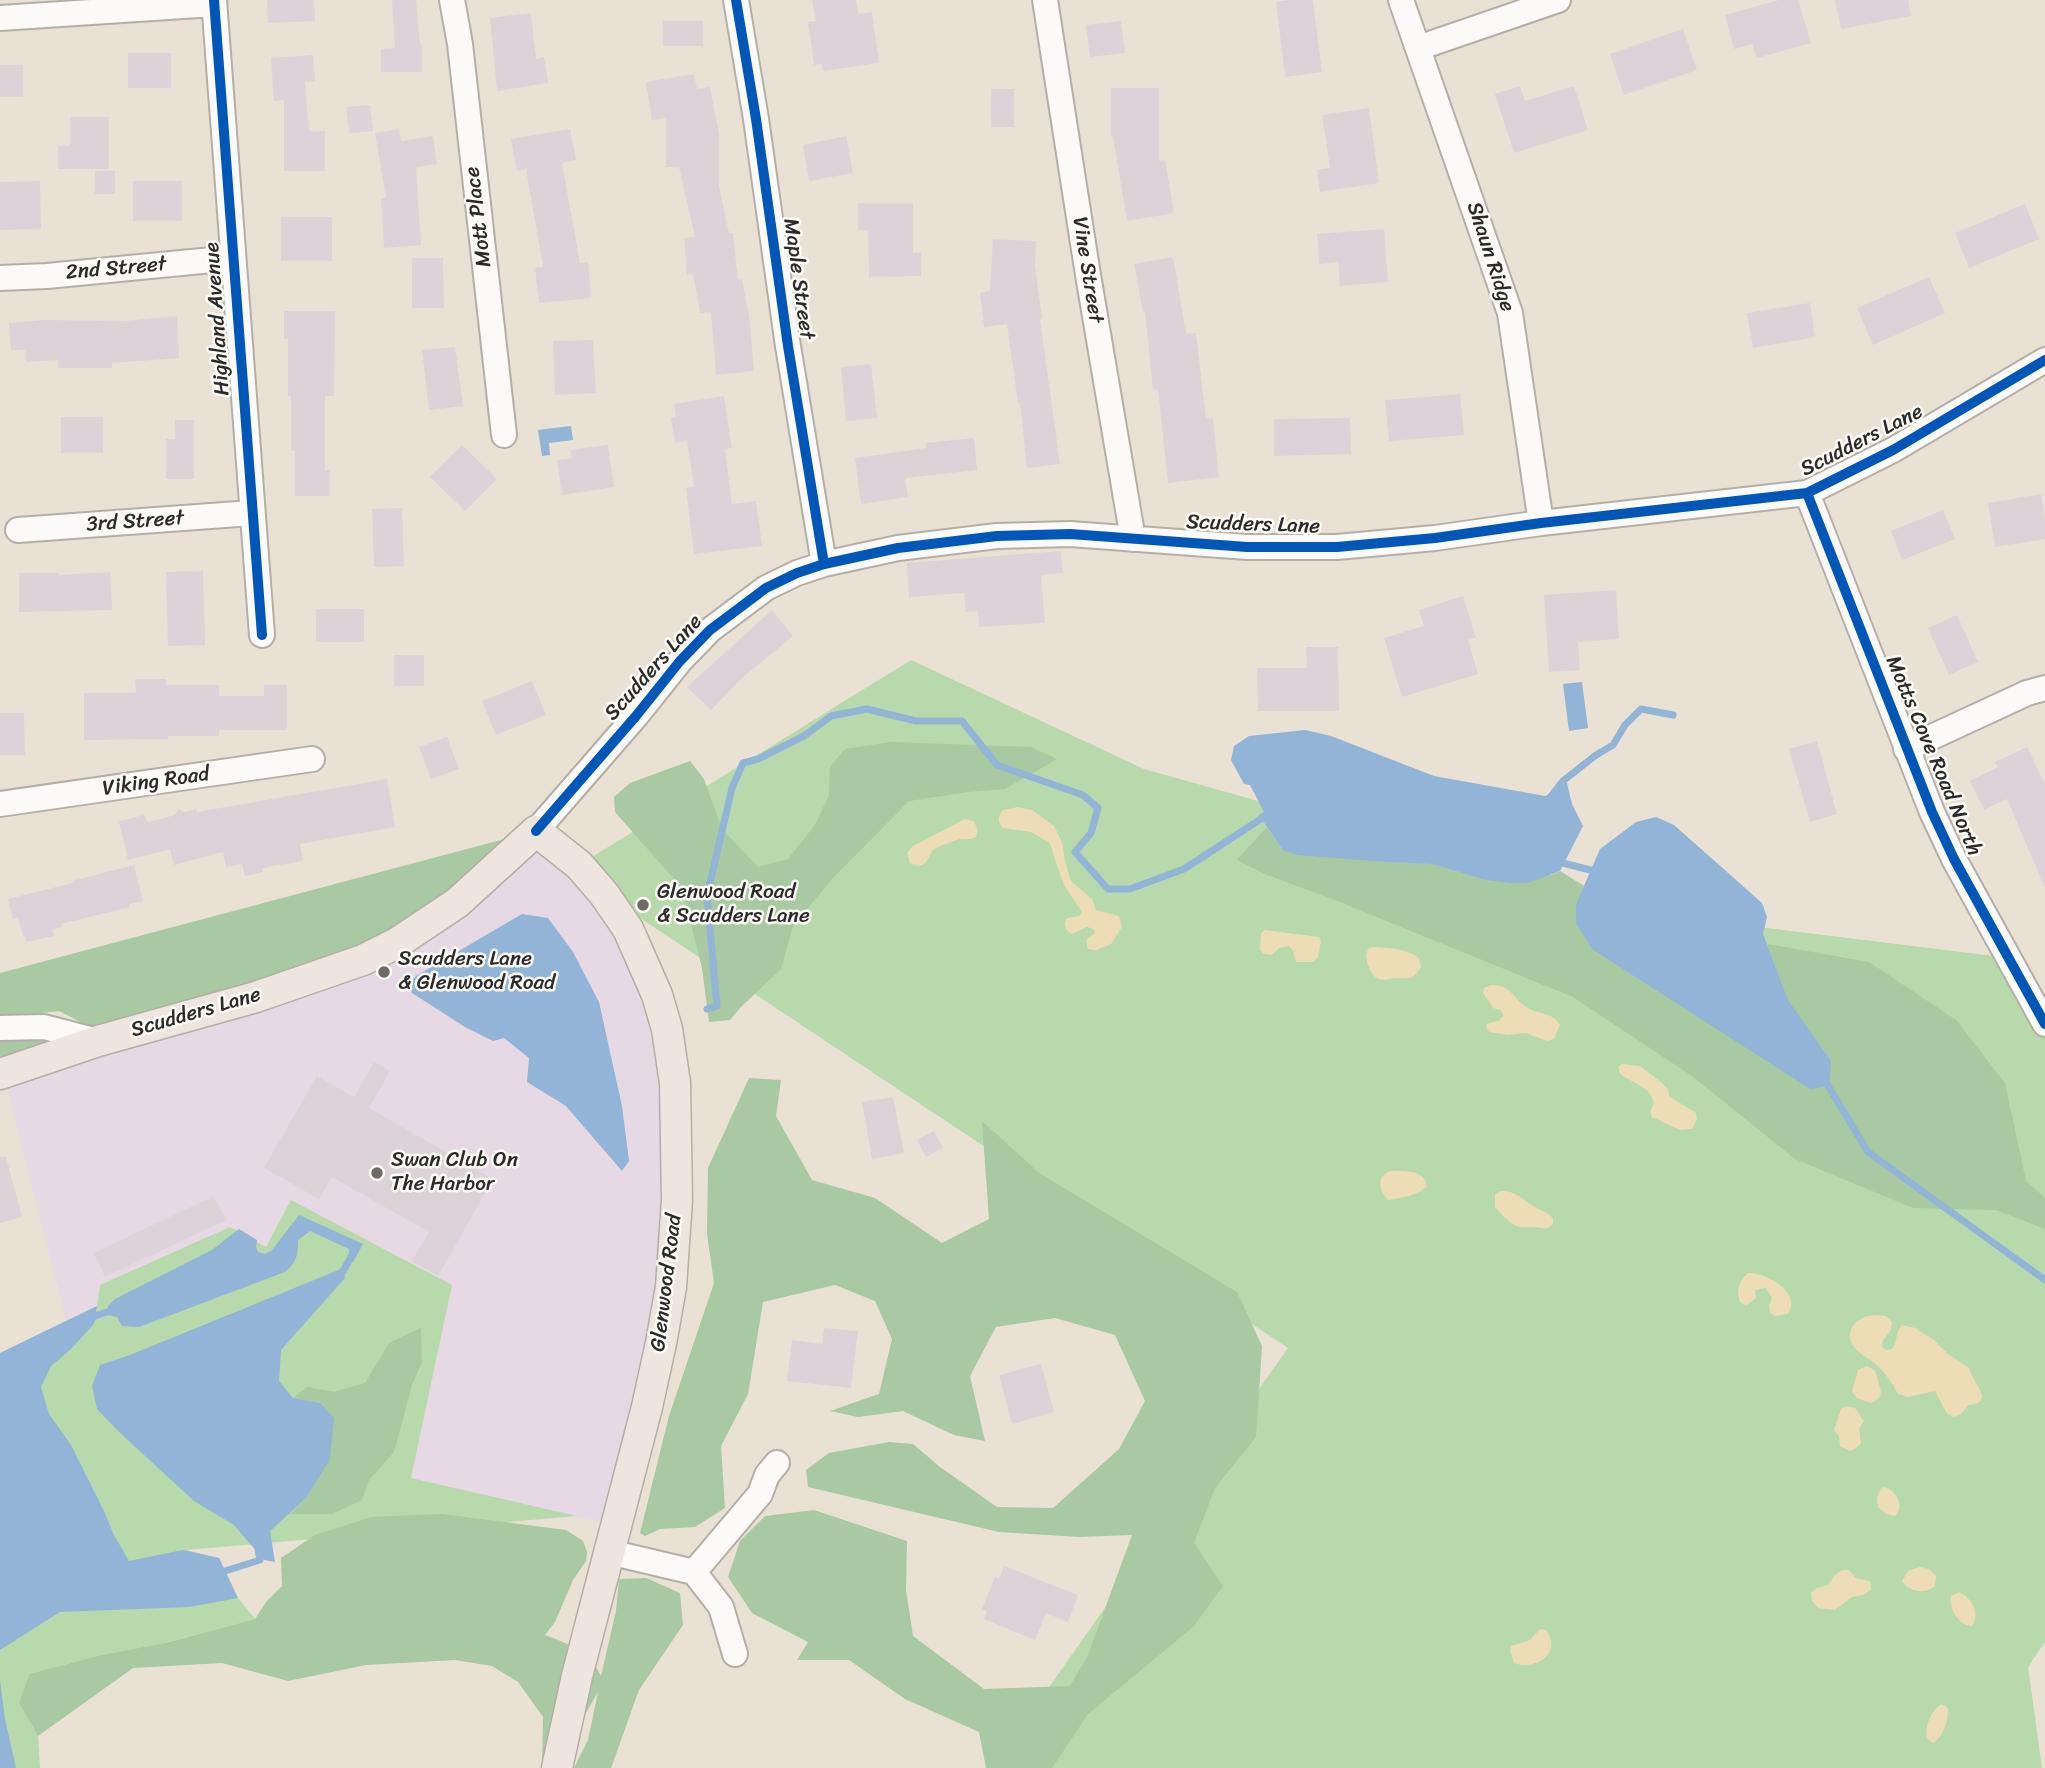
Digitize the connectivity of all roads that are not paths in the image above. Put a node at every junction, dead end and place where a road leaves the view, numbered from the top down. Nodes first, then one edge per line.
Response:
1 (452, 0) edge
2 (736, 0) edge
3 (1045, 0) edge
4 (1401, 0) edge
5 (1558, 0) edge
6 (214, 2) edge
7 (0, 18) edge
8 (1418, 48) junction
9 (233, 258) junction
10 (0, 278) edge
11 (2045, 360) edge
12 (504, 435) dead end
13 (1807, 492) junction
14 (252, 513) junction
15 (1541, 523) junction
16 (18, 530) dead end
17 (1133, 539) junction
18 (824, 564) junction
19 (262, 635) dead end
20 (2045, 688) edge
21 (1906, 749) junction
22 (312, 759) dead end
23 (0, 804) edge
24 (537, 831) junction
25 (2045, 1024) edge
26 (0, 1028) edge
27 (98, 1041) junction
28 (0, 1074) edge
29 (777, 1463) dead end
30 (609, 1552) junction
31 (694, 1572) junction
32 (735, 1654) dead end
33 (557, 1768) edge

1 - 12 street, Mott Place
2 - 18 street, Maple Street
3 - 17 street, Vine Street
4 - 8 street, Shaun Ridge
5 - 8 street
6 - 7 street
6 - 9 street, Highland Avenue
8 - 15 street, Shaun Ridge
9 - 10 street, 2nd Street
9 - 14 street, Highland Avenue
11 - 13 street, Scudders Lane
13 - 15 street, Scudders Lane
13 - 21 street, Motts Cove Road North
14 - 16 street, 3rd Street
14 - 19 street, Highland Avenue
15 - 17 street, Scudders Lane
17 - 18 street, Scudders Lane
18 - 24 street, Scudders Lane
20 - 21 street
21 - 25 street, Motts Cove Road North
22 - 23 street, Viking Road
24 - 27 main road, Scudders Lane
24 - 30 main road, Glenwood Road
26 - 27 street
27 - 28 main road, Scudders Lane
29 - 31 street
30 - 31 street
30 - 33 main road, Glenwood Road
31 - 32 street

